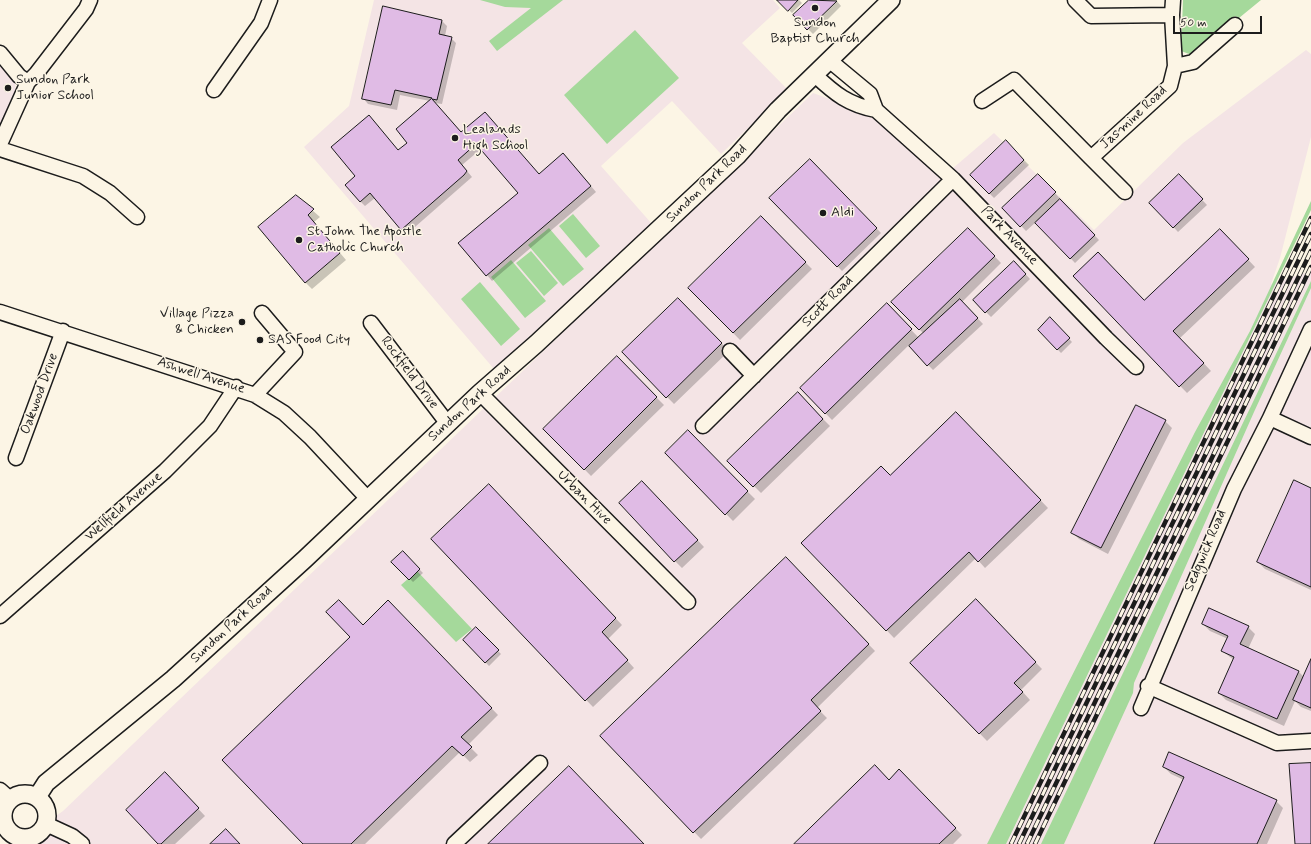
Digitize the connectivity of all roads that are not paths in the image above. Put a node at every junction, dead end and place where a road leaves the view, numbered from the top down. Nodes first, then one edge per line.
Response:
1 (90, 0) edge
2 (270, 0) edge
3 (891, 0) edge
4 (1075, 0) edge
5 (1173, 0) edge
6 (1172, 15) junction
7 (1235, 25) dead end
8 (0, 54) edge
9 (829, 60) junction
10 (1174, 66) junction
11 (815, 76) junction
12 (28, 82) junction
13 (214, 90) dead end
14 (982, 100) dead end
15 (876, 110) junction
16 (0, 144) edge
17 (0, 149) edge
18 (1091, 158) junction
19 (953, 179) junction
20 (1125, 192) dead end
21 (137, 217) dead end
22 (0, 312) edge
23 (262, 313) dead end
24 (371, 323) dead end
25 (1311, 328) edge
26 (63, 331) junction
27 (730, 351) dead end
28 (1136, 367) dead end
29 (754, 376) junction
30 (236, 387) junction
31 (480, 393) junction
32 (256, 395) junction
33 (1270, 418) junction
34 (448, 424) junction
35 (704, 426) dead end
36 (1311, 437) edge
37 (16, 458) dead end
38 (368, 499) junction
39 (688, 602) dead end
40 (0, 616) edge
41 (1148, 686) junction
42 (1141, 708) dead end
43 (1311, 741) edge
44 (540, 763) dead end
45 (5, 795) edge
46 (37, 797) junction
47 (46, 824) junction
48 (4, 833) edge
49 (82, 844) edge
50 (454, 844) edge

1 - 12 street
2 - 13 street
3 - 9 street, Sundon Park Road
4 - 6 street
5 - 6 street, Jasmine Road
6 - 10 street, Jasmine Road
7 - 10 street
8 - 12 street
9 - 11 street, Sundon Park Road
9 - 15 street, Park Avenue
10 - 18 street, Jasmine Road
11 - 15 street
11 - 31 street, Sundon Park Road
12 - 16 street
14 - 18 street, Jasmine Road
15 - 19 street, Park Avenue
17 - 21 street
18 - 20 street
19 - 28 street, Park Avenue
19 - 29 street, Scott Road
22 - 26 street, Ashwell Avenue
23 - 32 street
24 - 34 street, Rockfield Drive
25 - 33 street, Sedgwick Road
26 - 30 street, Ashwell Avenue
26 - 37 street, Oakwood Drive
27 - 29 street
29 - 35 street, Scott Road
30 - 32 street, Ashwell Avenue
30 - 40 street, Wellfield Avenue
31 - 34 street, Sundon Park Road
31 - 39 street, Urban Hive
32 - 38 street, Ashwell Avenue
33 - 36 street
33 - 41 street, Sedgwick Road
34 - 38 street, Sundon Park Road
38 - 46 street, Sundon Park Road
41 - 42 street, Sedgwick Road
41 - 43 street
44 - 50 street
45 - 46 street
45 - 48 street
46 - 47 street
47 - 48 street
47 - 49 street

